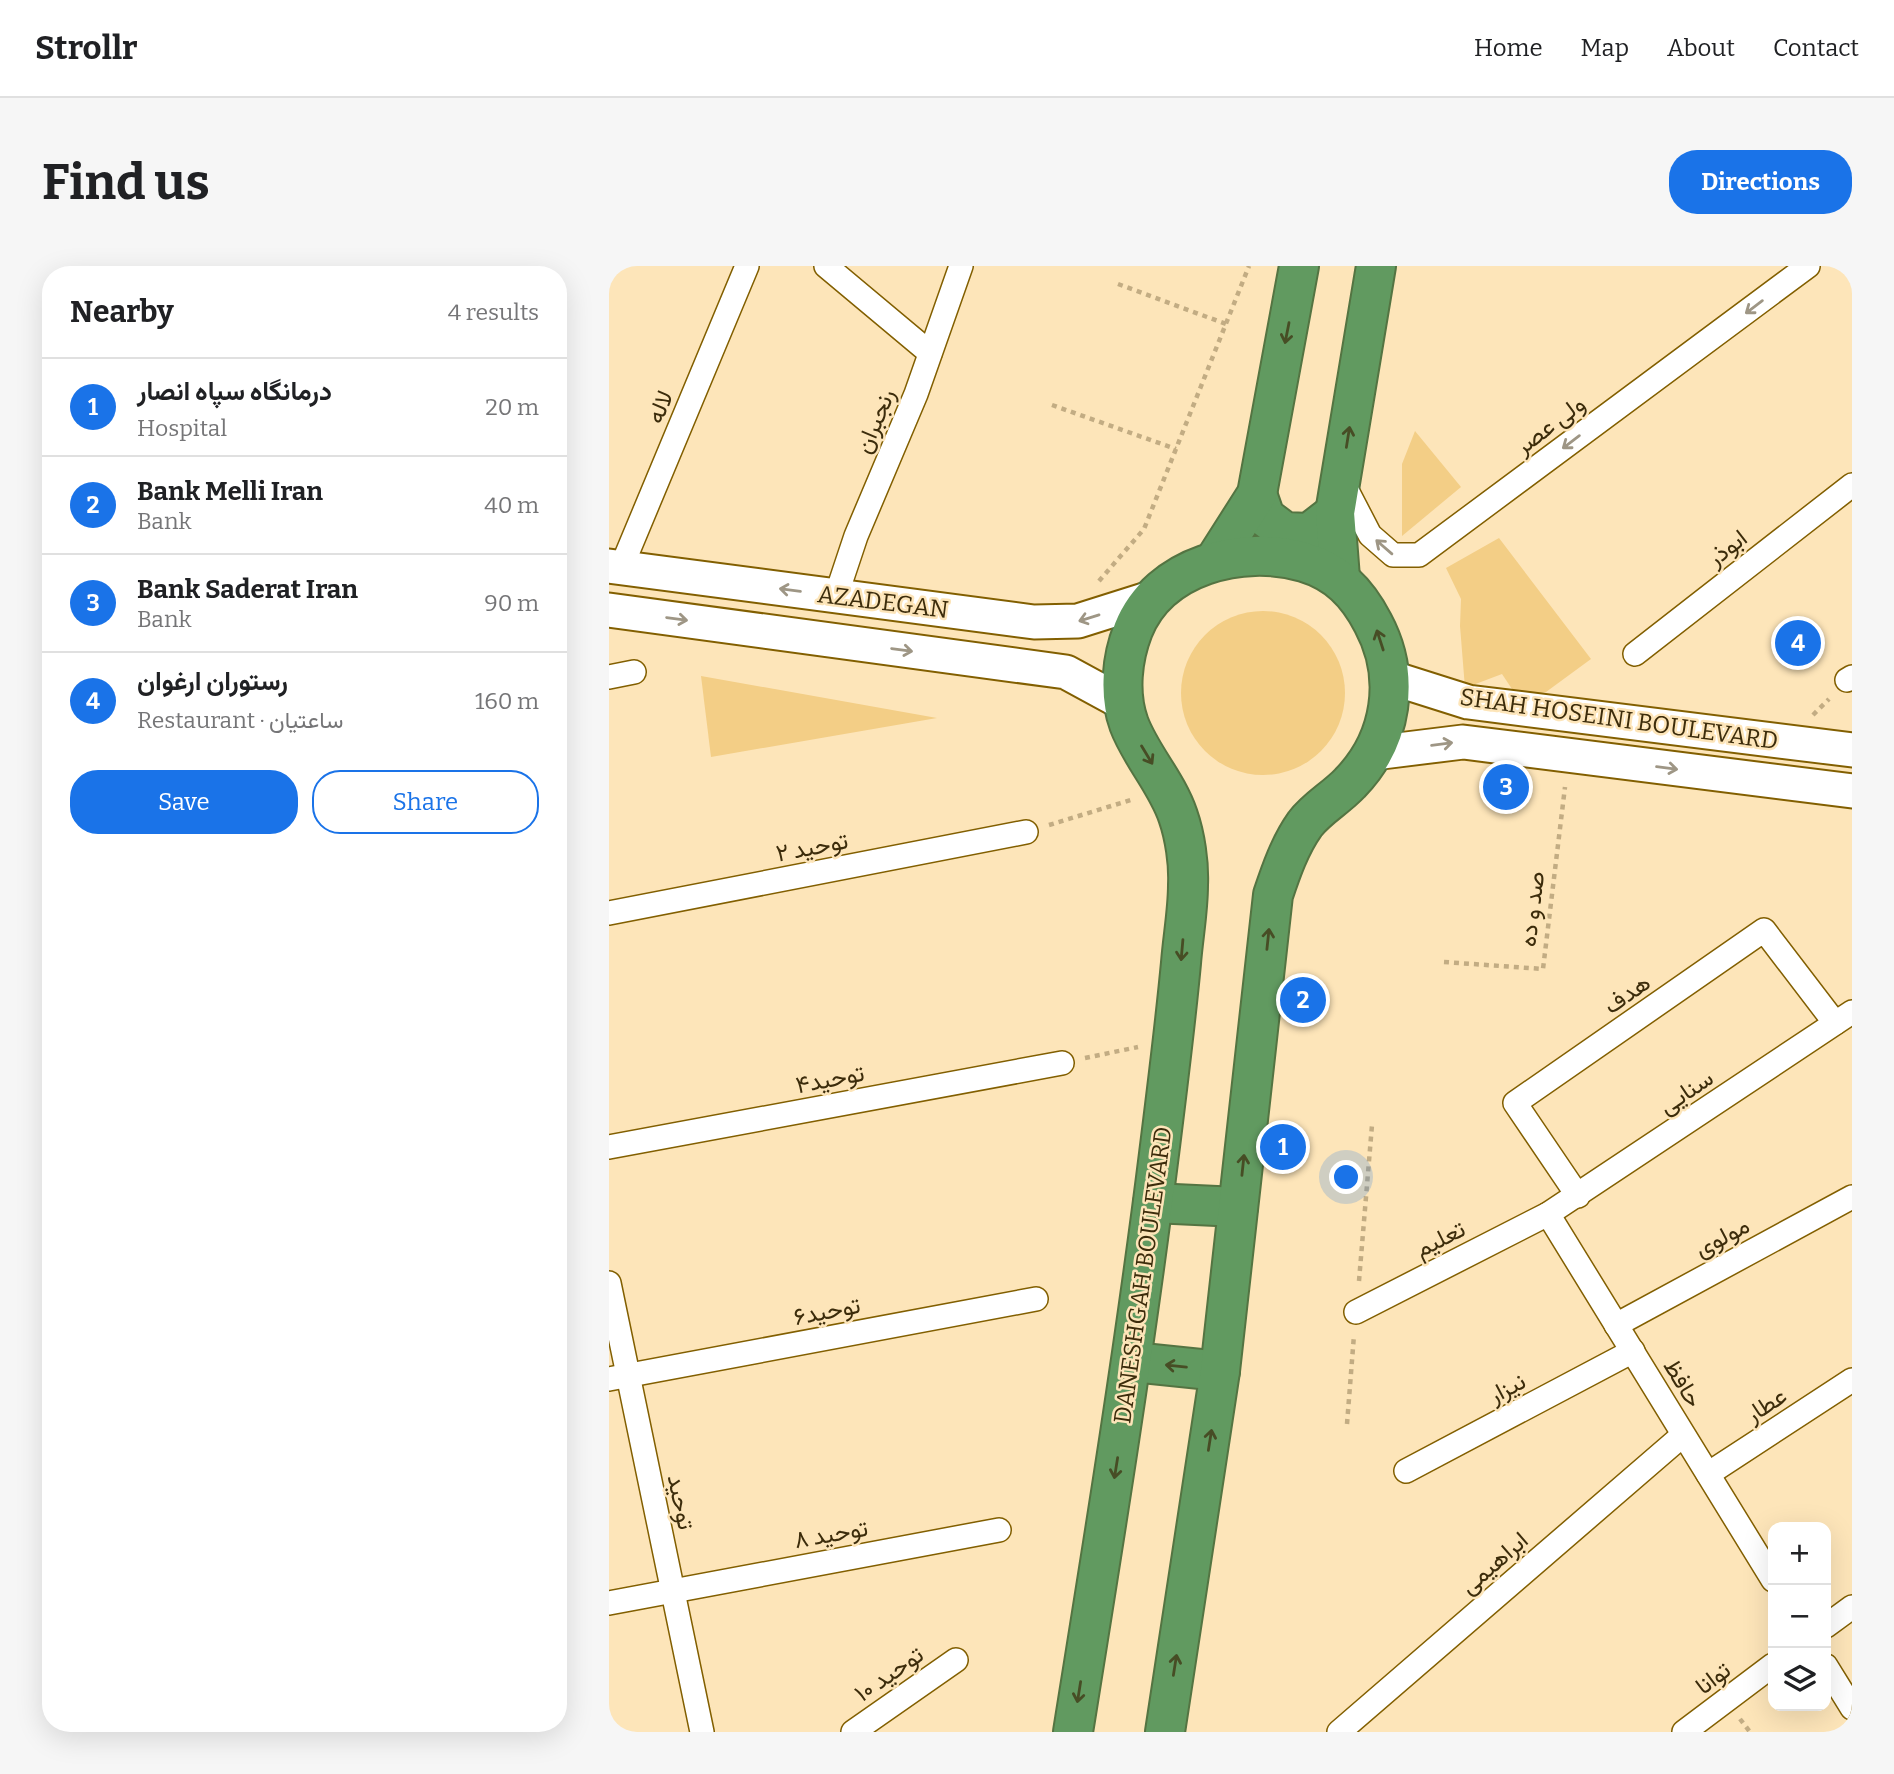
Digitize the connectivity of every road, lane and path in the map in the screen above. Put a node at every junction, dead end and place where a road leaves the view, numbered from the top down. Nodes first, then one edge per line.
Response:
1 (747, 266) edge
2 (826, 266) edge
3 (961, 266) edge
4 (1249, 266) edge
5 (1299, 266) edge
6 (1376, 266) edge
7 (1808, 266) edge
8 (1118, 284) dead end
9 (1226, 324) junction
10 (930, 353) junction
11 (1052, 405) dead end
12 (1177, 449) junction
13 (1852, 485) edge
14 (1257, 494) junction
15 (1338, 496) junction
16 (1215, 560) junction
17 (615, 567) edge
18 (1340, 578) junction
19 (1091, 590) dead end
20 (836, 596) junction
21 (1154, 597) junction
22 (609, 610) edge
23 (1635, 654) dead end
24 (634, 671) dead end
25 (609, 677) edge
26 (1389, 677) junction
27 (1123, 703) junction
28 (1852, 750) edge
29 (1374, 753) junction
30 (1569, 755) junction
31 (1852, 791) edge
32 (1172, 803) junction
33 (1026, 832) joint
34 (609, 914) edge
35 (1444, 962) dead end
36 (1844, 1018) edge
37 (1174, 1040) junction
38 (1062, 1063) joint
39 (1372, 1125) dead end
40 (609, 1147) edge
41 (1578, 1196) junction
42 (1852, 1197) edge
43 (1153, 1203) junction
44 (1238, 1207) junction
45 (1548, 1214) junction
46 (609, 1283) edge
47 (1036, 1299) dead end
48 (1356, 1312) junction
49 (1616, 1325) junction
50 (1633, 1351) junction
51 (1133, 1362) junction
52 (1220, 1371) junction
53 (618, 1377) edge
54 (1852, 1380) edge
55 (1347, 1424) dead end
56 (1683, 1434) junction
57 (1406, 1471) dead end
58 (1708, 1474) junction
59 (999, 1530) dead end
60 (1768, 1572) edge
61 (672, 1590) junction
62 (609, 1603) edge
63 (1852, 1607) edge
64 (1831, 1622) edge
65 (956, 1660) dead end
66 (1768, 1669) edge
67 (1831, 1674) edge
68 (1852, 1708) edge
69 (702, 1732) edge
70 (853, 1732) edge
71 (1073, 1732) edge
72 (1165, 1732) edge
73 (1339, 1732) edge
74 (1684, 1732) edge

1 - 17 street, لاله
2 - 10 street
3 - 10 street, رنجبران
4 - 9 path
5 -> 14 highway
15 -> 6 highway
7 -> 15 street, ولی عصر
8 - 9 path
9 - 12 path
10 - 20 street, رنجبران
11 - 12 path
12 - 19 path
13 - 23 street, ابوذر
14 - 15 highway
14 - 16 highway
15 - 18 highway
16 - 18 highway
16 - 21 highway
20 -> 17 street, AZADEGAN
26 -> 18 highway
21 -> 20 street, AZADEGAN
21 - 27 highway
22 -> 27 street, AZADEGAN
24 - 25 street
26 - 28 street, SHAH HOSEINI BOULEVARD
26 - 29 highway
27 -> 32 highway
29 -> 30 street, SHAH HOSEINI BOULEVARD
44 -> 29 highway
30 -> 31 street, SHAH HOSEINI BOULEVARD
30 - 35 path, صد و ده
32 - 33 path
32 -> 37 highway, DANESHGAH BOULEVARD
33 - 34 street, توحید ۲
36 - 41 street, سنایی
36 - 41 street, هدف
37 - 38 path
37 - 43 highway, DANESHGAH BOULEVARD
38 - 40 street, توحید۴
39 - 48 path
41 - 45 street, سنایی
42 - 49 street, مولوی
43 - 44 highway
43 - 51 highway, DANESHGAH BOULEVARD
44 - 52 highway
45 - 48 street, تعلیم
45 - 49 street, حافظ
46 - 53 street, توحید
47 - 53 street, توحید۶
48 - 55 path
49 - 50 street, حافظ
50 - 56 street, حافظ
50 - 57 street, نیزار
52 -> 51 highway
51 -> 71 highway, DANESHGAH BOULEVARD
72 -> 52 highway
53 - 61 street, توحید
54 - 58 street, عطار
56 - 58 street, حافظ
56 - 73 street, ابراهیمی
58 - 60 street, حافظ
59 - 61 street, توحید ۸
61 - 62 street, توحید ۸
61 - 69 street, توحید
63 - 64 street
65 - 70 street, توحید ۱۰
66 - 74 street, توانا
67 - 68 street

